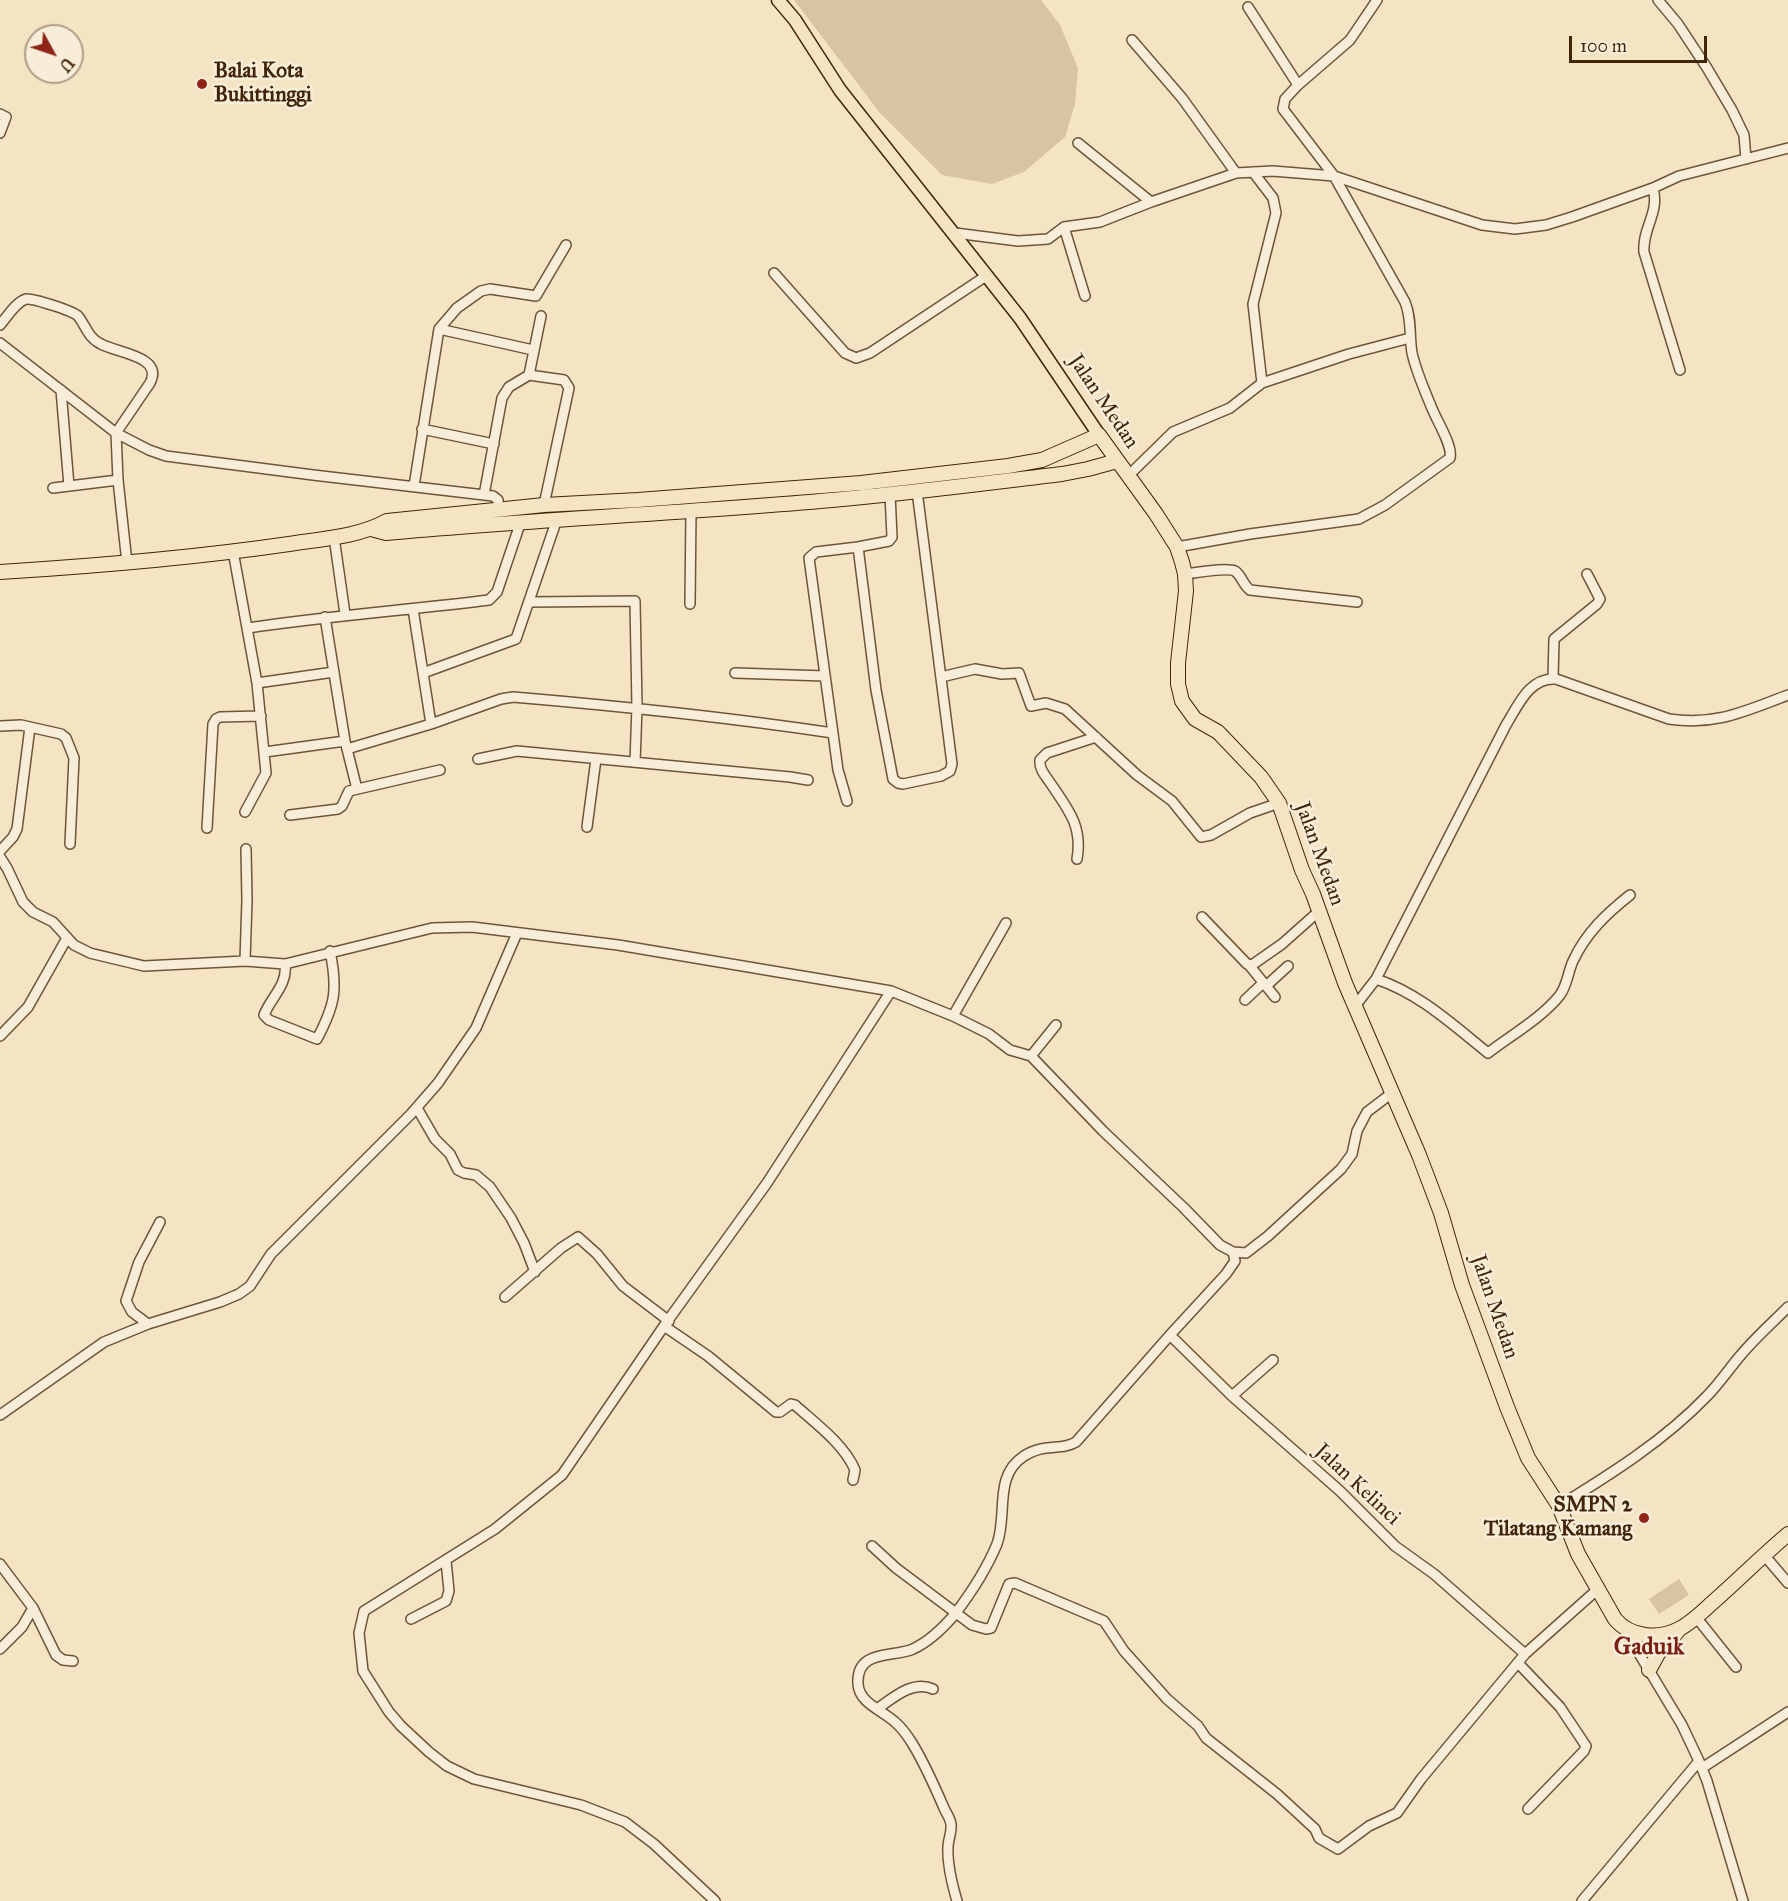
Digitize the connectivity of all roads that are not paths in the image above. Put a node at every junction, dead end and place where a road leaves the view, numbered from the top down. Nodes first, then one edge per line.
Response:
1 (778, 0) edge
2 (1377, 0) edge
3 (1658, 0) edge
4 (1248, 7) dead end
5 (1132, 40) dead end
6 (1298, 85) junction
7 (0, 114) edge
8 (0, 133) edge
9 (1078, 143) dead end
10 (1788, 148) edge
11 (1746, 159) junction
12 (1253, 172) junction
13 (1236, 173) junction
14 (1334, 176) junction
15 (1653, 188) junction
16 (1150, 202) junction
17 (1064, 227) junction
18 (955, 233) junction
19 (566, 244) dead end
20 (774, 273) dead end
21 (986, 276) junction
22 (1085, 296) dead end
23 (541, 316) dead end
24 (0, 325) edge
25 (439, 329) junction
26 (1410, 338) junction
27 (0, 343) edge
28 (533, 350) junction
29 (1680, 370) dead end
30 (529, 375) junction
31 (1262, 383) junction
32 (61, 390) junction
33 (422, 429) junction
34 (116, 433) junction
35 (1099, 435) junction
36 (494, 444) junction
37 (1117, 461) junction
38 (1128, 476) junction
39 (118, 480) junction
40 (69, 486) junction
41 (414, 486) junction
42 (52, 488) dead end
43 (917, 491) junction
44 (890, 494) junction
45 (484, 495) junction
46 (544, 505) junction
47 (610, 509) junction
48 (691, 511) junction
49 (500, 516) junction
50 (557, 519) junction
51 (521, 521) junction
52 (334, 537) junction
53 (1177, 547) junction
54 (858, 548) junction
55 (233, 551) junction
56 (127, 563) junction
57 (0, 572) edge
58 (1185, 574) junction
59 (1587, 574) dead end
60 (530, 602) junction
61 (1357, 602) dead end
62 (690, 604) dead end
63 (413, 609) junction
64 (345, 614) junction
65 (325, 617) junction
66 (248, 627) junction
67 (334, 672) junction
68 (423, 673) junction
69 (735, 673) dead end
70 (825, 676) junction
71 (941, 677) junction
72 (1554, 679) junction
73 (257, 683) junction
74 (1788, 695) edge
75 (637, 707) junction
76 (261, 716) junction
77 (431, 724) junction
78 (0, 726) edge
79 (30, 727) junction
80 (833, 733) junction
81 (1096, 737) junction
82 (346, 745) junction
83 (265, 752) junction
84 (478, 759) dead end
85 (596, 759) junction
86 (635, 762) junction
87 (440, 770) dead end
88 (808, 780) dead end
89 (357, 789) junction
90 (846, 801) dead end
91 (1279, 802) junction
92 (245, 812) dead end
93 (290, 815) dead end
94 (587, 827) dead end
95 (207, 828) dead end
96 (70, 844) dead end
97 (246, 849) dead end
98 (0, 851) edge
99 (0, 857) edge
100 (1077, 859) dead end
101 (1630, 895) dead end
102 (1318, 912) junction
103 (1202, 917) dead end
104 (1006, 923) dead end
105 (517, 933) junction
106 (67, 938) junction
107 (330, 951) junction
108 (245, 961) junction
109 (285, 964) junction
110 (1249, 965) junction
111 (1288, 966) dead end
112 (1376, 979) junction
113 (1264, 985) junction
114 (891, 991) junction
115 (1275, 997) dead end
116 (1245, 1000) dead end
117 (1355, 1006) junction
118 (953, 1016) junction
119 (1056, 1025) dead end
120 (0, 1036) edge
121 (1031, 1056) junction
122 (1392, 1093) junction
123 (417, 1108) junction
124 (160, 1222) dead end
125 (1233, 1252) junction
126 (535, 1272) junction
127 (505, 1297) dead end
128 (1788, 1307) edge
129 (148, 1324) junction
130 (666, 1324) junction
131 (1170, 1335) junction
132 (1273, 1360) dead end
133 (1232, 1396) junction
134 (0, 1415) edge
135 (853, 1480) dead end
136 (1559, 1506) junction
137 (1788, 1534) edge
138 (872, 1546) dead end
139 (1764, 1555) junction
140 (446, 1561) junction
141 (0, 1564) edge
142 (1788, 1583) edge
143 (1598, 1589) junction
144 (33, 1608) junction
145 (956, 1612) junction
146 (1696, 1617) junction
147 (411, 1619) dead end
148 (1623, 1627) junction
149 (1680, 1629) junction
150 (0, 1649) edge
151 (1525, 1654) junction
152 (73, 1661) dead end
153 (1518, 1663) junction
154 (1736, 1666) dead end
155 (1649, 1670) junction
156 (933, 1689) dead end
157 (877, 1709) junction
158 (1788, 1712) edge
159 (1701, 1764) junction
160 (1528, 1809) dead end
161 (715, 1901) edge
162 (957, 1901) edge
163 (1582, 1901) edge
164 (1743, 1901) edge

1 - 18 main road, Jalan Medan
2 - 6 street
3 - 11 street
4 - 6 street
5 - 13 street
6 - 14 street
7 - 8 street
9 - 16 street
10 - 11 street
11 - 15 street
12 - 13 street
12 - 14 street
12 - 31 street
13 - 16 street
14 - 15 street
14 - 26 street
15 - 29 street
16 - 17 street
17 - 18 street
17 - 22 street
18 - 21 main road, Jalan Medan
19 - 25 street
20 - 21 street
21 - 35 main road, Jalan Medan
23 - 28 street
24 - 34 street
25 - 28 street
25 - 33 street
26 - 31 street
26 - 53 street
27 - 32 street
28 - 30 street
30 - 36 street
30 - 46 street
31 - 38 street
32 - 34 street
32 - 40 street
33 - 36 street
33 - 41 street
34 - 39 street
34 - 41 street
35 - 37 highway, Jalan Medan
35 - 47 highway
36 - 45 street
37 - 38 highway, Jalan Medan
37 - 43 highway
38 - 53 highway, Jalan Medan
39 - 40 street
39 - 56 street
40 - 42 street
41 - 45 street
43 - 44 highway
43 - 71 street
44 - 48 highway
44 - 54 street
45 - 49 street
46 - 47 highway
46 - 49 highway
47 - 48 highway
47 - 50 highway
48 - 62 street
49 - 51 highway
49 - 52 highway
50 - 51 highway
50 - 60 street
51 - 63 street
52 - 55 highway
52 - 64 street
53 - 58 highway, Jalan Medan
54 - 70 street
54 - 71 street
55 - 56 highway
55 - 66 street
56 - 57 highway
58 - 61 street
58 - 91 highway, Jalan Medan
59 - 72 street
60 - 68 street
60 - 75 street
63 - 64 street
63 - 68 street
64 - 65 street
65 - 66 street
65 - 67 street
66 - 73 street
67 - 73 street
67 - 82 street
68 - 77 street
69 - 70 street
70 - 80 street
71 - 81 street
72 - 74 street
72 - 112 street
73 - 76 street
75 - 77 street
75 - 80 street
75 - 86 street
76 - 83 street
76 - 95 street
77 - 82 street
78 - 79 street
79 - 96 street
79 - 98 street
80 - 90 street
81 - 91 street
81 - 100 street
82 - 83 street
82 - 89 street
83 - 92 street
84 - 85 street
85 - 86 street
85 - 94 street
86 - 88 street
87 - 89 street
89 - 93 street
91 - 102 highway, Jalan Medan
97 - 108 street
99 - 106 street
101 - 112 street
102 - 110 street
102 - 117 highway, Jalan Medan
103 - 110 street
104 - 118 street
105 - 107 street
105 - 114 street
105 - 123 street
106 - 108 street
106 - 120 street
107 - 109 street
107 - 109 street
108 - 109 street
110 - 113 street
111 - 113 street
112 - 117 street
113 - 115 street
113 - 116 street
114 - 118 street
114 - 130 street
117 - 122 highway, Jalan Medan
118 - 121 street
119 - 121 street
121 - 125 street
122 - 125 street
122 - 136 highway, Jalan Medan
123 - 126 street
123 - 129 street
124 - 129 street
125 - 131 street
126 - 127 street
126 - 130 street
128 - 136 street
129 - 134 street
130 - 135 street
130 - 140 street
131 - 133 street, Jalan Kelinci
131 - 145 street
132 - 133 street
133 - 151 street, Jalan Kelinci
136 - 143 highway, Jalan Medan
137 - 139 highway
138 - 145 street
139 - 142 street
139 - 146 highway
140 - 147 street
140 - 161 street
141 - 144 street
143 - 148 highway, Jalan Medan
143 - 151 street
144 - 150 street
144 - 152 street
145 - 153 street
145 - 157 street
146 - 149 highway
146 - 154 street
148 - 149 highway
148 - 155 street
149 - 155 highway
151 - 153 street
153 - 160 street
155 - 159 street
156 - 157 street
157 - 162 street
158 - 159 street
159 - 163 street
159 - 164 street

